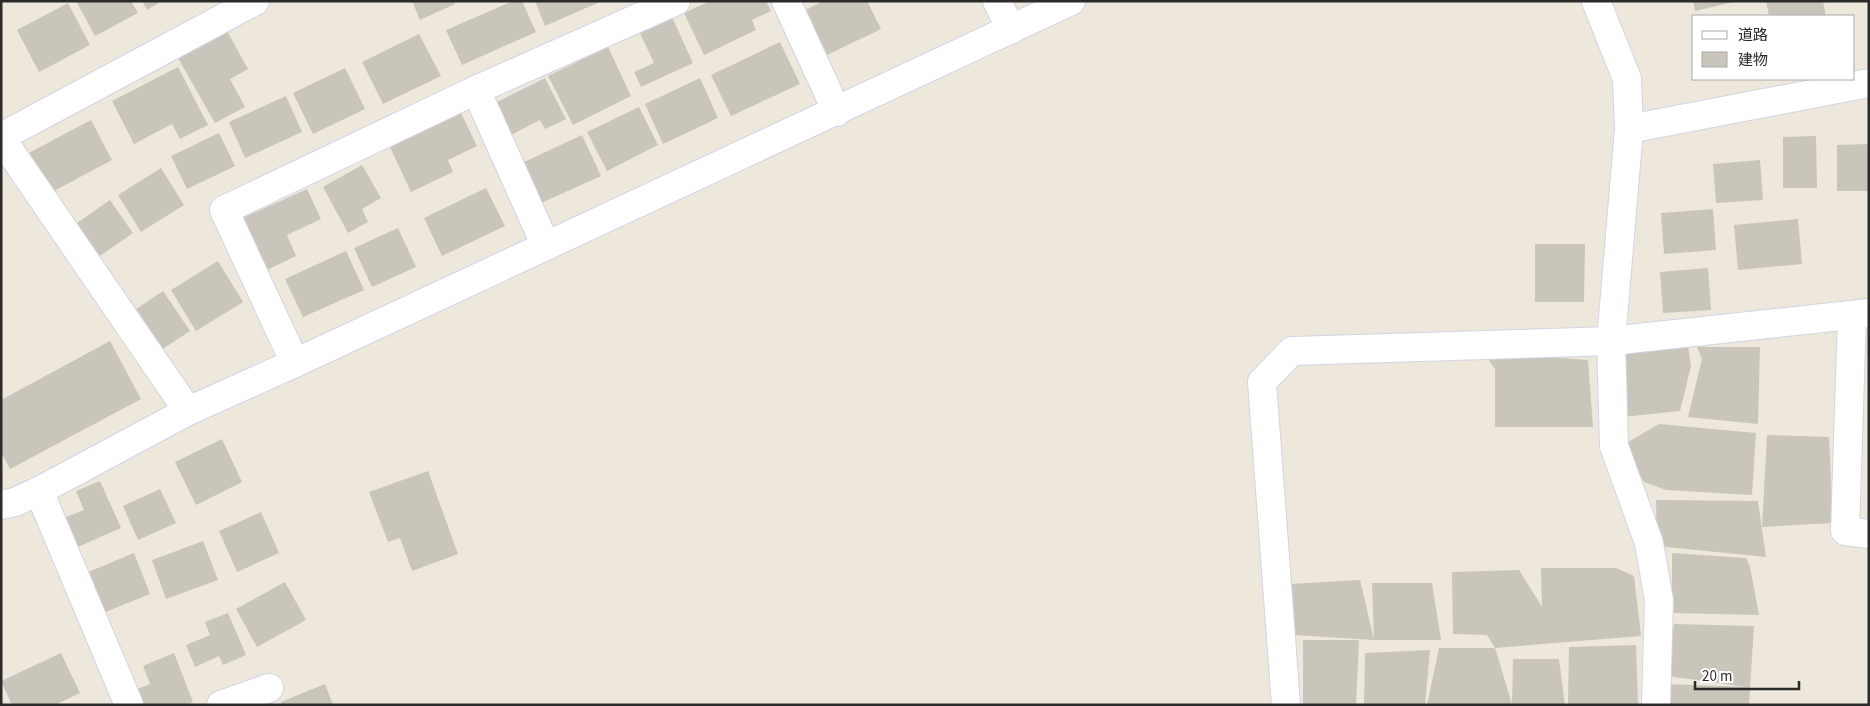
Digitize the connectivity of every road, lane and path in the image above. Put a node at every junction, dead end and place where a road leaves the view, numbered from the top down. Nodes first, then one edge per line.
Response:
1 (255, 1) edge
2 (676, 1) edge
3 (786, 1) edge
4 (997, 1) edge
5 (1071, 1) edge
6 (1596, 1) edge
7 (1012, 30) junction
8 (1869, 83) edge
9 (476, 90) junction
10 (836, 112) junction
11 (1629, 128) junction
12 (1, 138) edge
13 (10, 167) edge
14 (546, 246) junction
15 (1860, 314) edge
16 (1611, 341) junction
17 (296, 363) junction
18 (188, 410) junction
19 (39, 490) junction
20 (1, 505) edge
21 (1869, 534) edge
22 (269, 688) dead end
23 (129, 705) edge
24 (221, 705) edge
25 (1286, 705) edge
26 (1656, 705) edge

1 - 12 street
2 - 9 street
3 - 10 street
4 - 7 street
5 - 7 street
6 - 11 street
7 - 10 street
8 - 11 street
9 - 14 street
9 - 17 street
10 - 14 street
11 - 16 street
12 - 13 street
13 - 18 street
14 - 17 street
15 - 16 street
15 - 21 street
16 - 25 street
16 - 26 street
17 - 18 street
18 - 19 street
19 - 20 street
19 - 23 street
22 - 24 street

